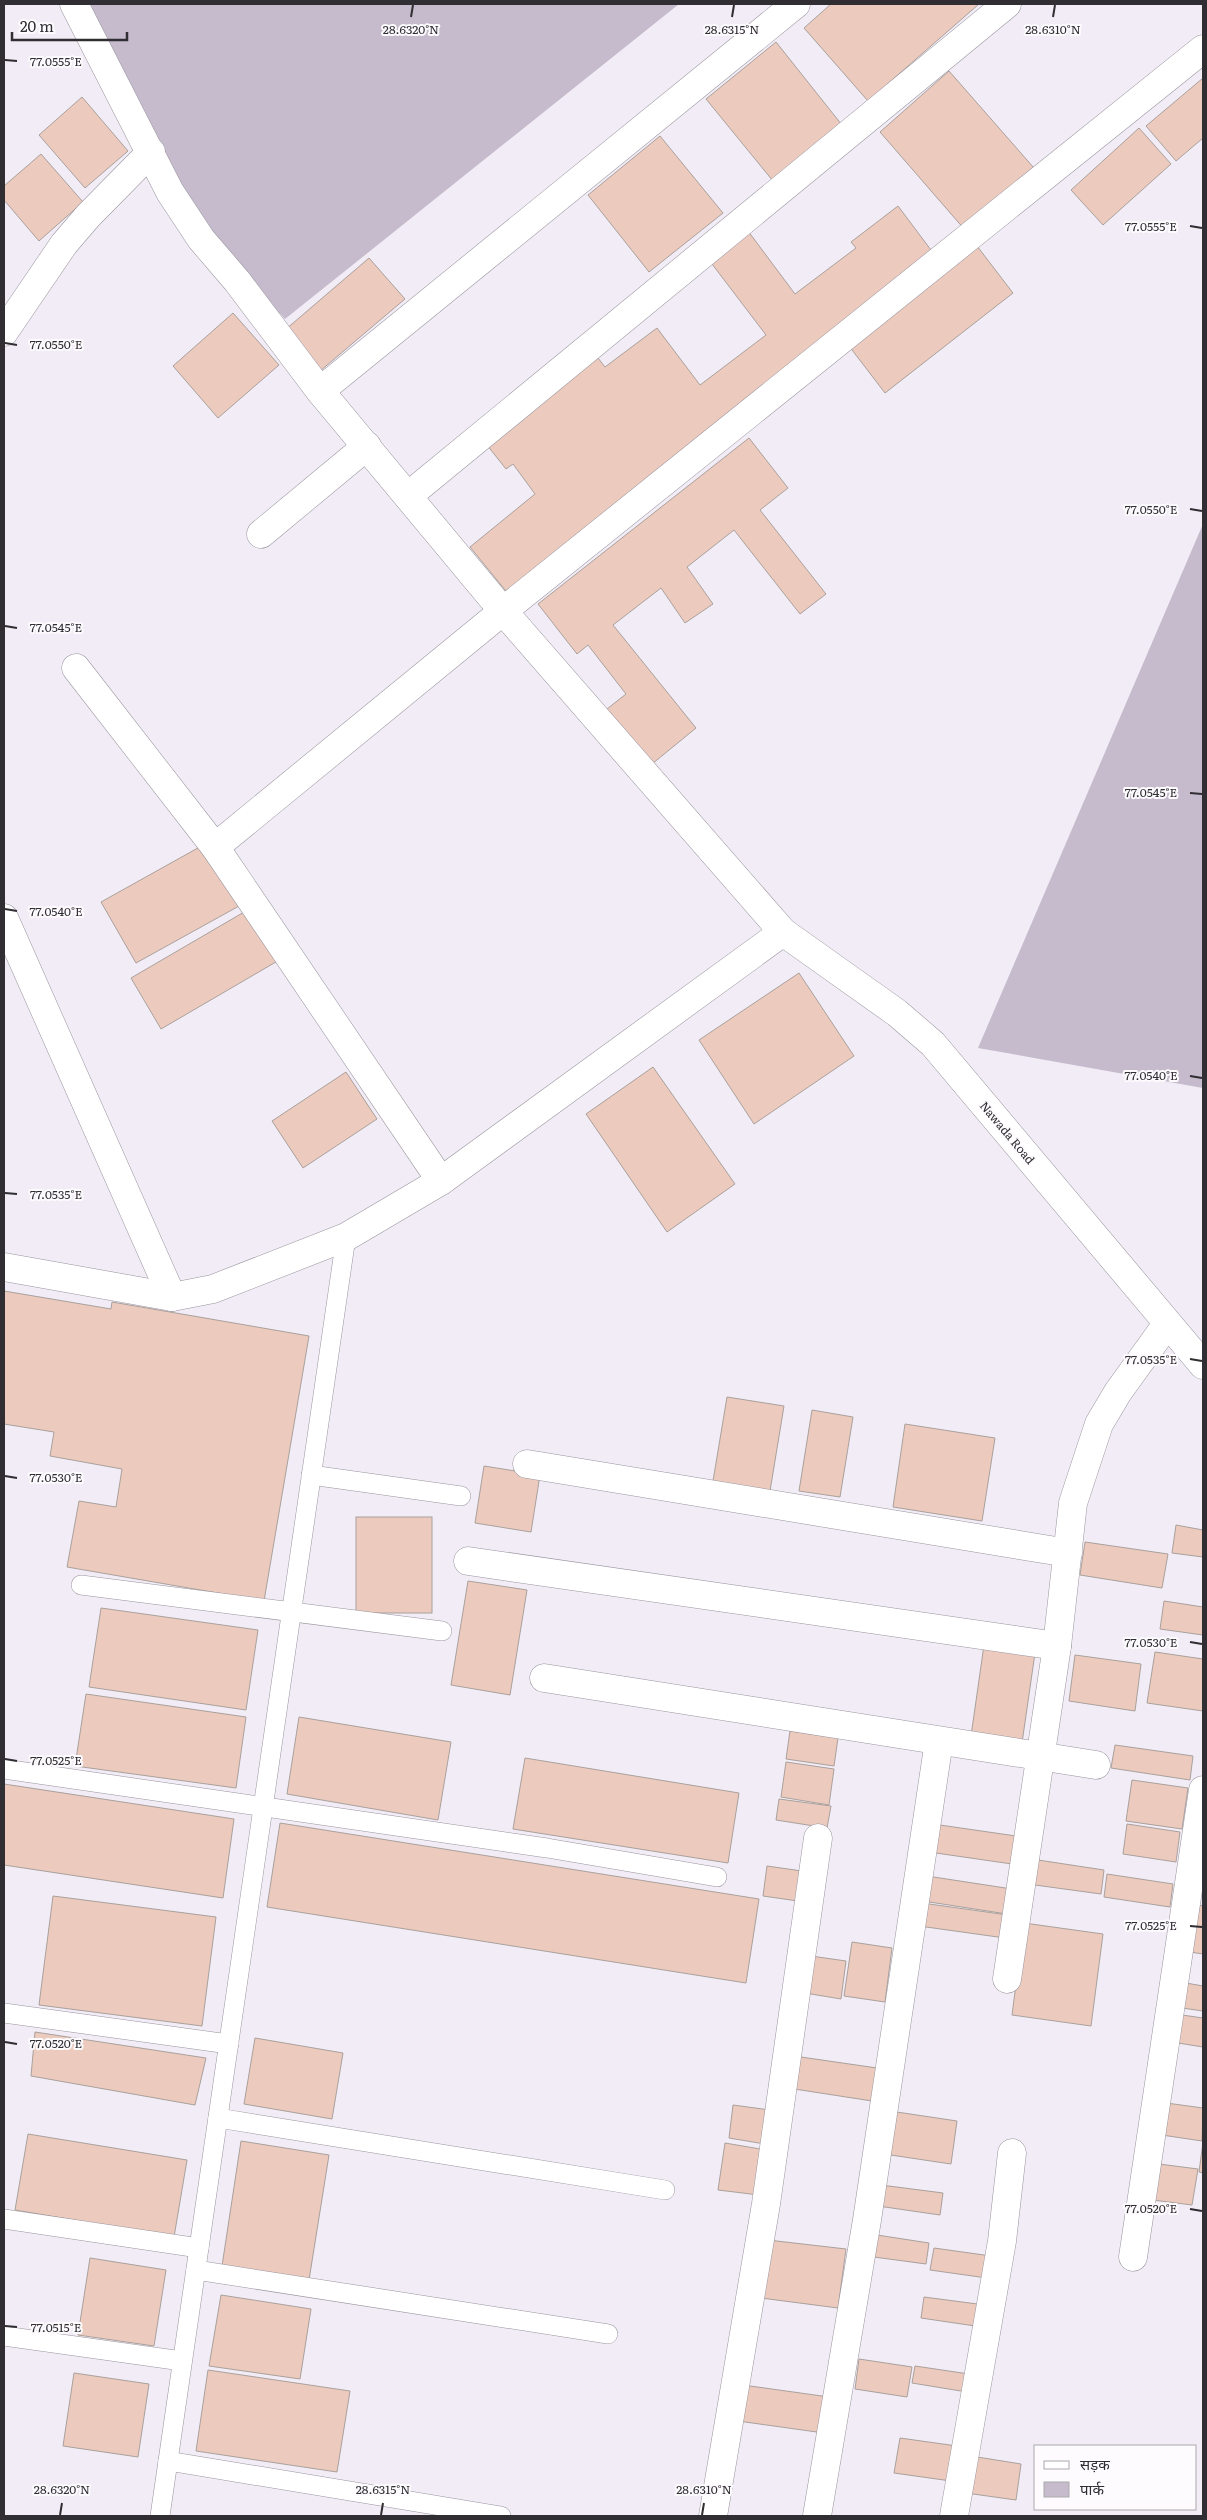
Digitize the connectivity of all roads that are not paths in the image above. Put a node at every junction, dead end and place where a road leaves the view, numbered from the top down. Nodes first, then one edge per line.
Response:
1 (74, 4) edge
2 (796, 4) edge
3 (1007, 4) edge
4 (1203, 49) edge
5 (151, 152) junction
6 (4, 332) edge
7 (320, 391) junction
8 (367, 446) junction
9 (408, 496) junction
10 (261, 534) dead end
11 (503, 611) junction
12 (76, 668) dead end
13 (215, 847) junction
14 (4, 918) edge
15 (783, 932) junction
16 (441, 1182) junction
17 (346, 1237) junction
18 (4, 1267) edge
19 (172, 1297) junction
20 (1167, 1324) junction
21 (1203, 1365) edge
22 (527, 1464) dead end
23 (311, 1475) junction
24 (461, 1496) dead end
25 (1068, 1553) junction
26 (468, 1561) dead end
27 (81, 1585) dead end
28 (292, 1611) junction
29 (442, 1631) dead end
30 (1057, 1646) junction
31 (544, 1678) dead end
32 (938, 1741) junction
33 (1040, 1757) junction
34 (1096, 1765) dead end
35 (4, 1769) edge
36 (1203, 1790) edge
37 (263, 1808) junction
38 (818, 1838) dead end
39 (717, 1877) dead end
40 (1007, 1979) dead end
41 (4, 2013) edge
42 (229, 2044) junction
43 (218, 2118) junction
44 (1012, 2153) dead end
45 (665, 2190) dead end
46 (4, 2219) edge
47 (199, 2248) junction
48 (1132, 2257) dead end
49 (196, 2270) junction
50 (608, 2334) dead end
51 (4, 2336) edge
52 (182, 2361) junction
53 (168, 2461) junction
54 (160, 2516) edge
55 (501, 2516) edge
56 (713, 2516) edge
57 (817, 2516) edge
58 (954, 2516) edge

1 - 5 street, Nawada Road
2 - 7 street
3 - 9 street
4 - 11 street
5 - 6 street
5 - 7 street, Nawada Road
7 - 8 street, Nawada Road
8 - 9 street, Nawada Road
8 - 10 street
9 - 11 street, Nawada Road
11 - 13 street
11 - 15 street, Nawada Road
12 - 13 street
13 - 16 street
14 - 19 street
15 - 16 street
15 - 20 street, Nawada Road
16 - 17 street
17 - 19 street
17 - 23 lane
18 - 19 street
20 - 21 street, Nawada Road
20 - 25 street
22 - 25 street
23 - 24 lane
23 - 28 lane
25 - 30 street
26 - 30 street
27 - 28 lane
28 - 29 lane
28 - 37 lane
30 - 33 street
31 - 32 street
32 - 33 street
32 - 57 street
33 - 34 street
33 - 40 street
35 - 37 lane
36 - 48 street
37 - 39 lane
37 - 42 lane
38 - 56 street
41 - 42 lane
42 - 43 lane
43 - 45 lane
43 - 47 lane
44 - 58 street
46 - 47 lane
47 - 49 lane
49 - 50 lane
49 - 52 lane
51 - 52 lane
52 - 53 lane
53 - 54 lane
53 - 55 lane

